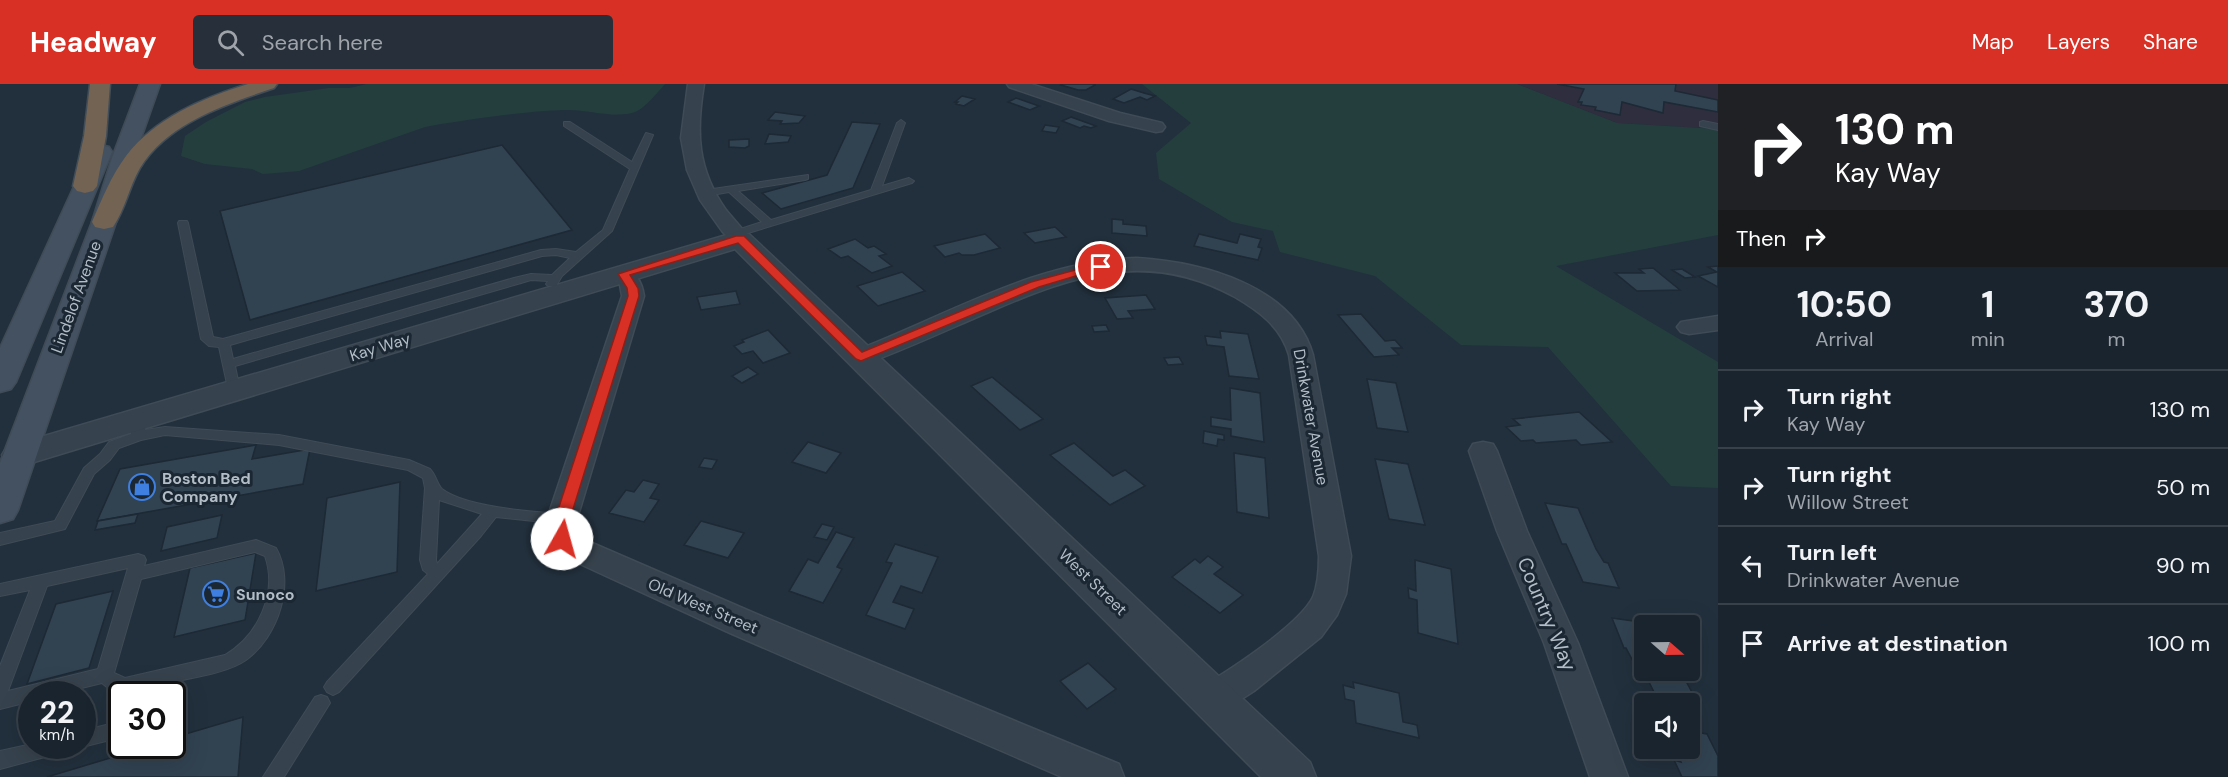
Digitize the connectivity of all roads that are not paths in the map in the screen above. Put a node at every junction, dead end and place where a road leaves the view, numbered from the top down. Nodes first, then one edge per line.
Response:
1 (100, 84) edge
2 (130, 84) edge
3 (150, 84) edge
4 (267, 84) edge
5 (696, 84) edge
6 (1015, 84) edge
7 (901, 123) dead end
8 (567, 124) dead end
9 (1703, 124) dead end
10 (1156, 127) dead end
11 (1718, 127) edge
12 (649, 135) dead end
13 (635, 168) junction
14 (805, 177) dead end
15 (909, 181) dead end
16 (86, 186) junction
17 (732, 189) junction
18 (875, 191) junction
19 (706, 193) junction
20 (104, 222) junction
21 (183, 223) dead end
22 (769, 223) junction
23 (737, 236) junction
24 (579, 256) junction
25 (623, 274) junction
26 (555, 286) junction
27 (1718, 323) edge
28 (1689, 327) dead end
29 (224, 344) junction
30 (861, 357) junction
31 (231, 377) junction
32 (0, 382) edge
33 (138, 428) junction
34 (1483, 451) dead end
35 (6, 458) edge
36 (432, 488) junction
37 (0, 510) edge
38 (493, 510) junction
39 (562, 519) junction
40 (0, 539) edge
41 (437, 572) junction
42 (134, 574) junction
43 (41, 581) junction
44 (0, 590) edge
45 (105, 675) junction
46 (333, 687) dead end
47 (0, 689) edge
48 (1213, 698) junction
49 (0, 701) edge
50 (321, 703) dead end
51 (18, 756) edge
52 (0, 760) edge
53 (273, 777) edge
54 (1105, 777) edge
55 (1293, 777) edge
56 (1610, 777) edge

1 - 16 highway
2 - 16 main road, Lindelof Avenue
3 - 20 main road, Lindelof Avenue
4 - 20 highway
5 - 19 street
6 - 10 street
7 - 18 lane
8 - 13 lane
9 - 11 lane
12 - 13 lane
13 - 24 lane
14 - 17 lane
15 - 18 lane
16 - 32 main road, Lindelof Avenue
17 - 19 lane
17 - 22 lane
18 - 22 lane
19 - 23 street
20 - 35 main road, Lindelof Avenue
21 - 29 lane
22 - 23 lane
23 - 25 street, Kay Way
23 - 30 street, West Street
24 - 26 lane
24 - 29 lane
25 - 26 street, Kay Way
25 - 39 street
26 - 31 street, Kay Way
27 - 28 street
29 - 31 lane
30 - 48 street, West Street
30 - 48 street, Drinkwater Avenue
31 - 33 street, Kay Way
33 - 35 street, Kay Way
33 - 36 lane
33 - 40 lane
34 - 56 street, Country Way
35 - 37 main road, Lindelof Avenue
36 - 38 lane
36 - 41 lane
38 - 39 lane
38 - 41 lane
39 - 54 street, Old West Street
41 - 46 lane
42 - 43 lane
42 - 45 lane
42 - 45 lane
43 - 44 lane
43 - 47 lane
45 - 49 lane
48 - 55 street, West Street
50 - 53 lane
51 - 52 lane

